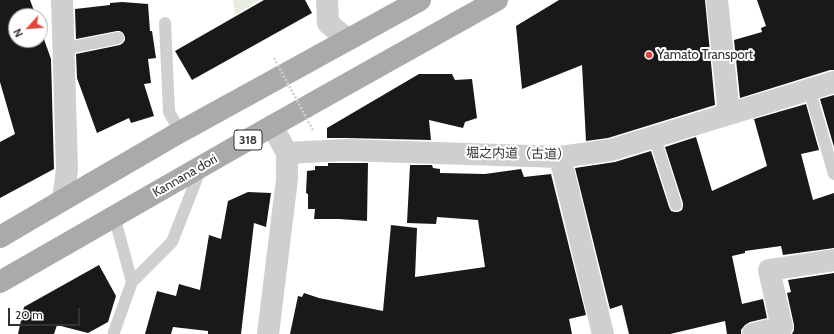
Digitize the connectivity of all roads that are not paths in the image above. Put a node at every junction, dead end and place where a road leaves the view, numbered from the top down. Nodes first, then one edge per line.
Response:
1 (62, 0) edge
2 (326, 0) edge
3 (420, 0) edge
4 (496, 0) edge
5 (718, 0) edge
6 (165, 23) dead end
7 (118, 38) dead end
8 (348, 40) junction
9 (63, 49) junction
10 (834, 82) edge
11 (809, 89) junction
12 (729, 114) junction
13 (272, 126) junction
14 (180, 132) junction
15 (654, 136) junction
16 (287, 153) junction
17 (560, 157) junction
18 (201, 167) junction
19 (834, 174) edge
20 (63, 200) junction
21 (676, 205) dead end
22 (114, 216) junction
23 (0, 237) edge
24 (834, 260) edge
25 (0, 282) edge
26 (132, 282) junction
27 (114, 332) dead end
28 (268, 334) edge
29 (603, 334) edge
30 (753, 334) edge

1 - 9 street
2 - 8 street
3 - 8 main road
4 - 13 main road, Kannana dori / 318
5 - 12 street
6 - 14 lane
7 - 9 lane
8 - 14 main road
9 - 20 street
10 - 11 street, 堀之内道（古道）
11 - 12 street, 堀之内道（古道）
11 - 19 lane
12 - 15 street, 堀之内道（古道）
13 - 16 street
13 - 18 main road, Kannana dori / 318
14 - 20 main road
15 - 17 street, 堀之内道（古道）
15 - 21 lane
16 - 17 street, 堀之内道（古道）
16 - 28 street
17 - 29 street
18 - 22 main road, Kannana dori / 318
18 - 26 lane
20 - 23 main road
22 - 25 main road, Kannana dori / 318
22 - 26 lane
24 - 30 street
26 - 27 lane

